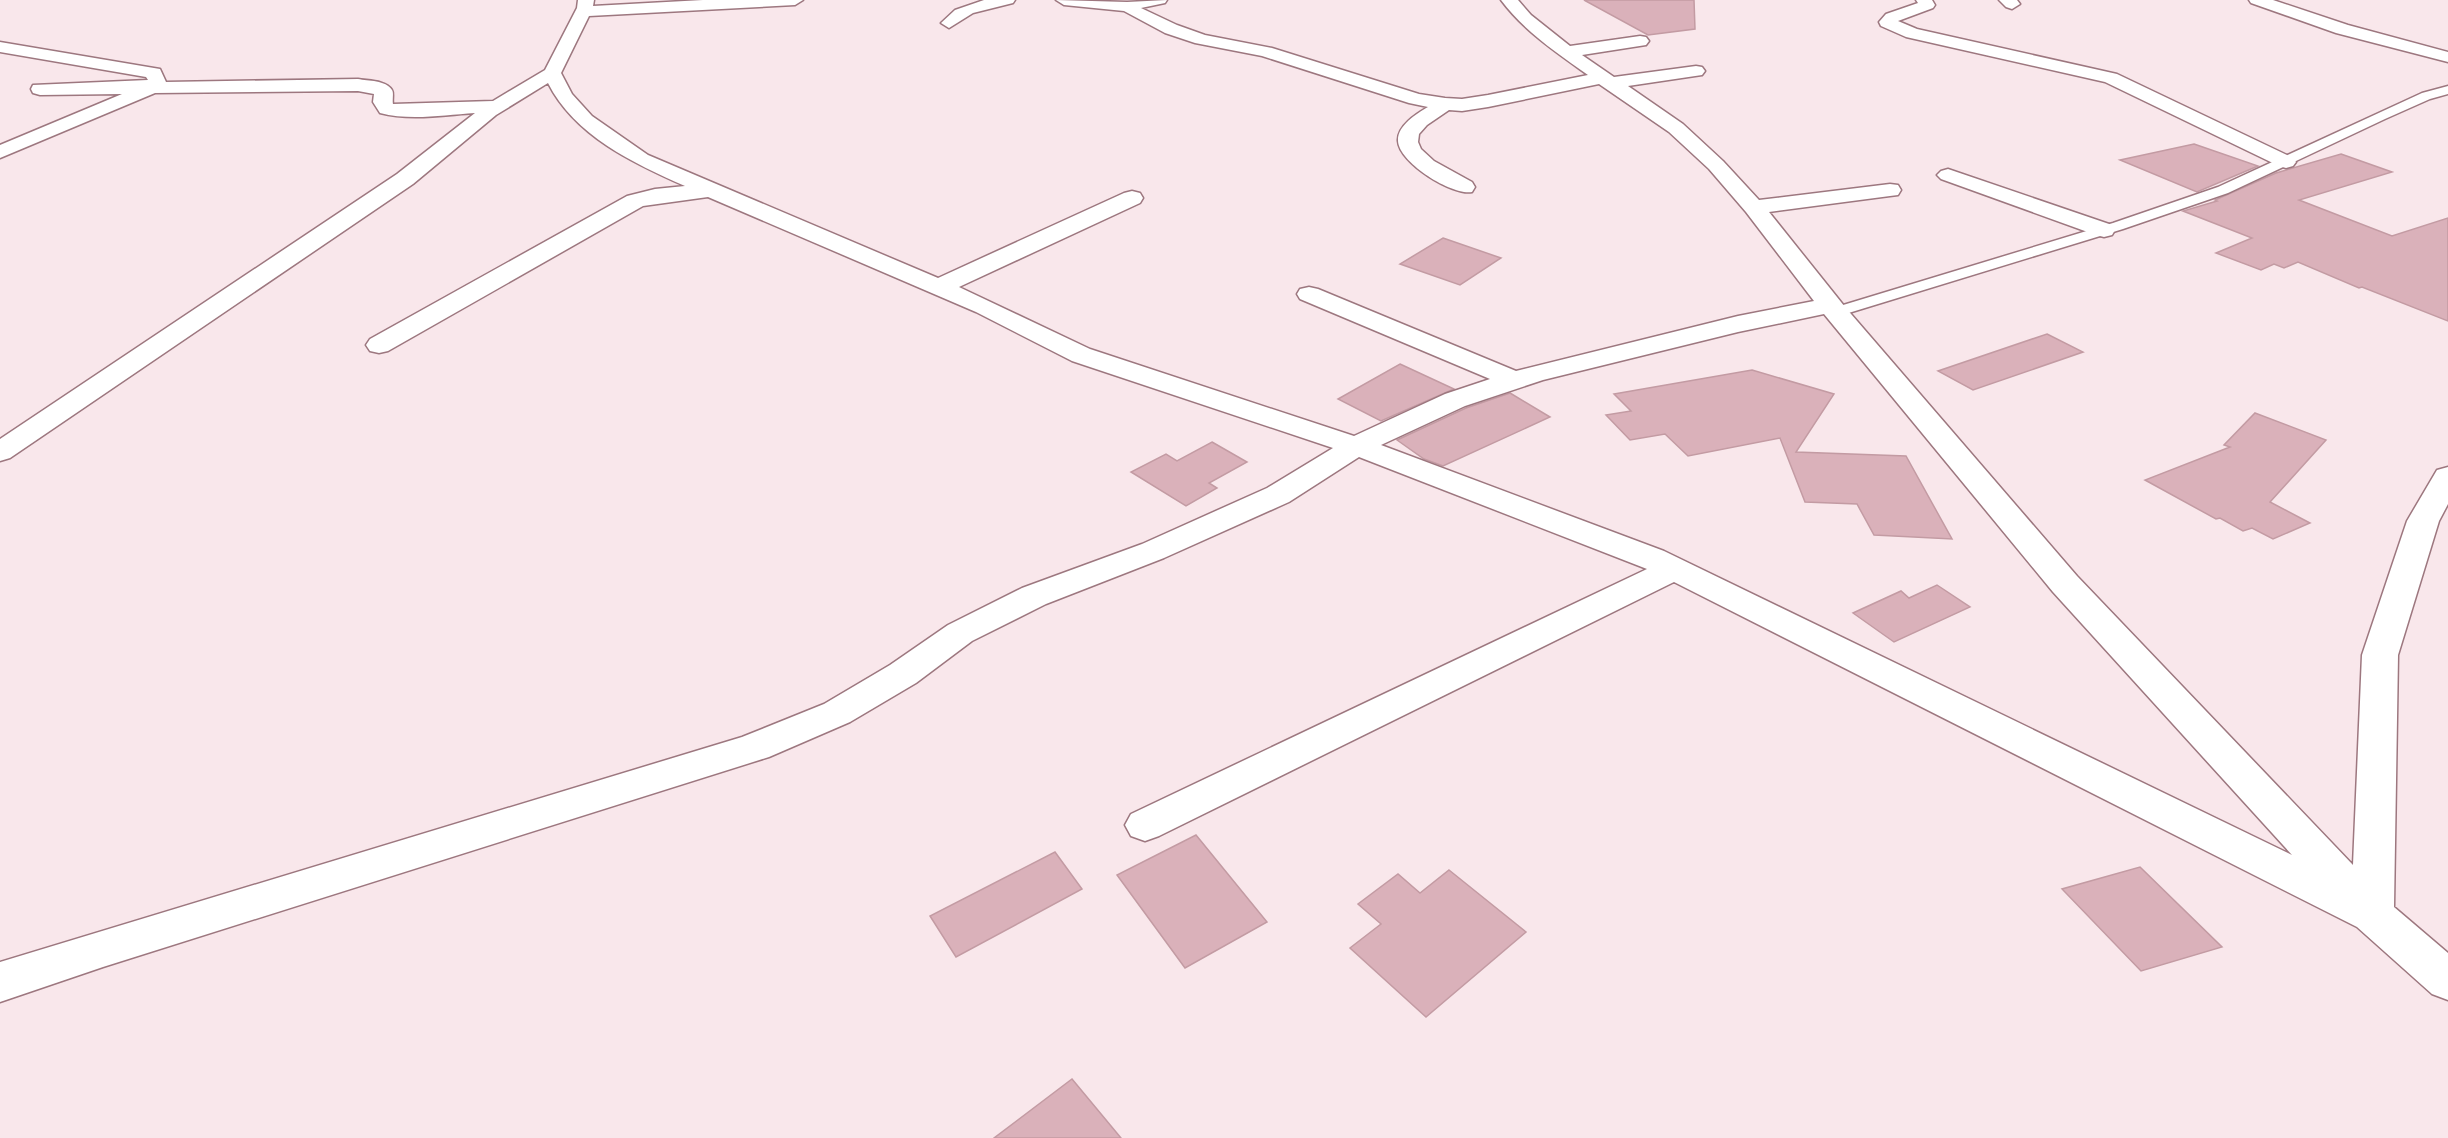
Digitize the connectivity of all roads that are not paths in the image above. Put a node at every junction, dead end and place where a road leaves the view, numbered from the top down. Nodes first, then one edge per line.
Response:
1 (795, 0) edge
2 (1008, 0) edge
3 (1064, 0) edge
4 (1159, 0) edge
5 (1509, 0) edge
6 (1924, 0) edge
7 (2257, 0) edge
8 (585, 6) edge
9 (1128, 7) junction
10 (949, 23) dead end
11 (1640, 41) dead end
12 (0, 46) edge
13 (1567, 52) junction
14 (2448, 57) edge
15 (1696, 71) dead end
16 (552, 73) junction
17 (1605, 81) junction
18 (152, 88) junction
19 (40, 89) dead end
20 (2448, 90) edge
21 (1445, 104) junction
22 (498, 106) junction
23 (0, 152) edge
24 (2286, 162) junction
25 (1948, 175) dead end
26 (1464, 188) dead end
27 (711, 190) junction
28 (1890, 190) dead end
29 (1132, 198) dead end
30 (1754, 207) junction
31 (2104, 230) junction
32 (939, 288) junction
33 (1309, 294) dead end
34 (1834, 308) junction
35 (379, 345) dead end
36 (1515, 380) junction
37 (1356, 446) junction
38 (0, 452) edge
39 (2448, 476) edge
40 (1674, 569) junction
41 (1145, 825) dead end
42 (2372, 914) junction
43 (2448, 980) edge
44 (0, 982) edge

1 - 8 street
2 - 10 street
3 - 9 street
4 - 9 street
5 - 13 street
6 - 24 street
7 - 14 street
8 - 16 street
9 - 21 street
11 - 13 street
12 - 18 street
13 - 17 street
15 - 17 street
16 - 22 street
16 - 27 street
17 - 21 street
17 - 30 street
18 - 19 street
18 - 22 street
18 - 23 street
20 - 24 lane
21 - 26 street
22 - 38 street
24 - 31 lane
25 - 31 street
27 - 32 street
27 - 35 street
28 - 30 street
29 - 32 street
30 - 34 street
31 - 34 lane
32 - 37 street
33 - 36 street
34 - 36 street
34 - 42 street
36 - 37 street
37 - 40 street
37 - 44 street
39 - 42 street
40 - 41 street
40 - 42 street
42 - 43 street

